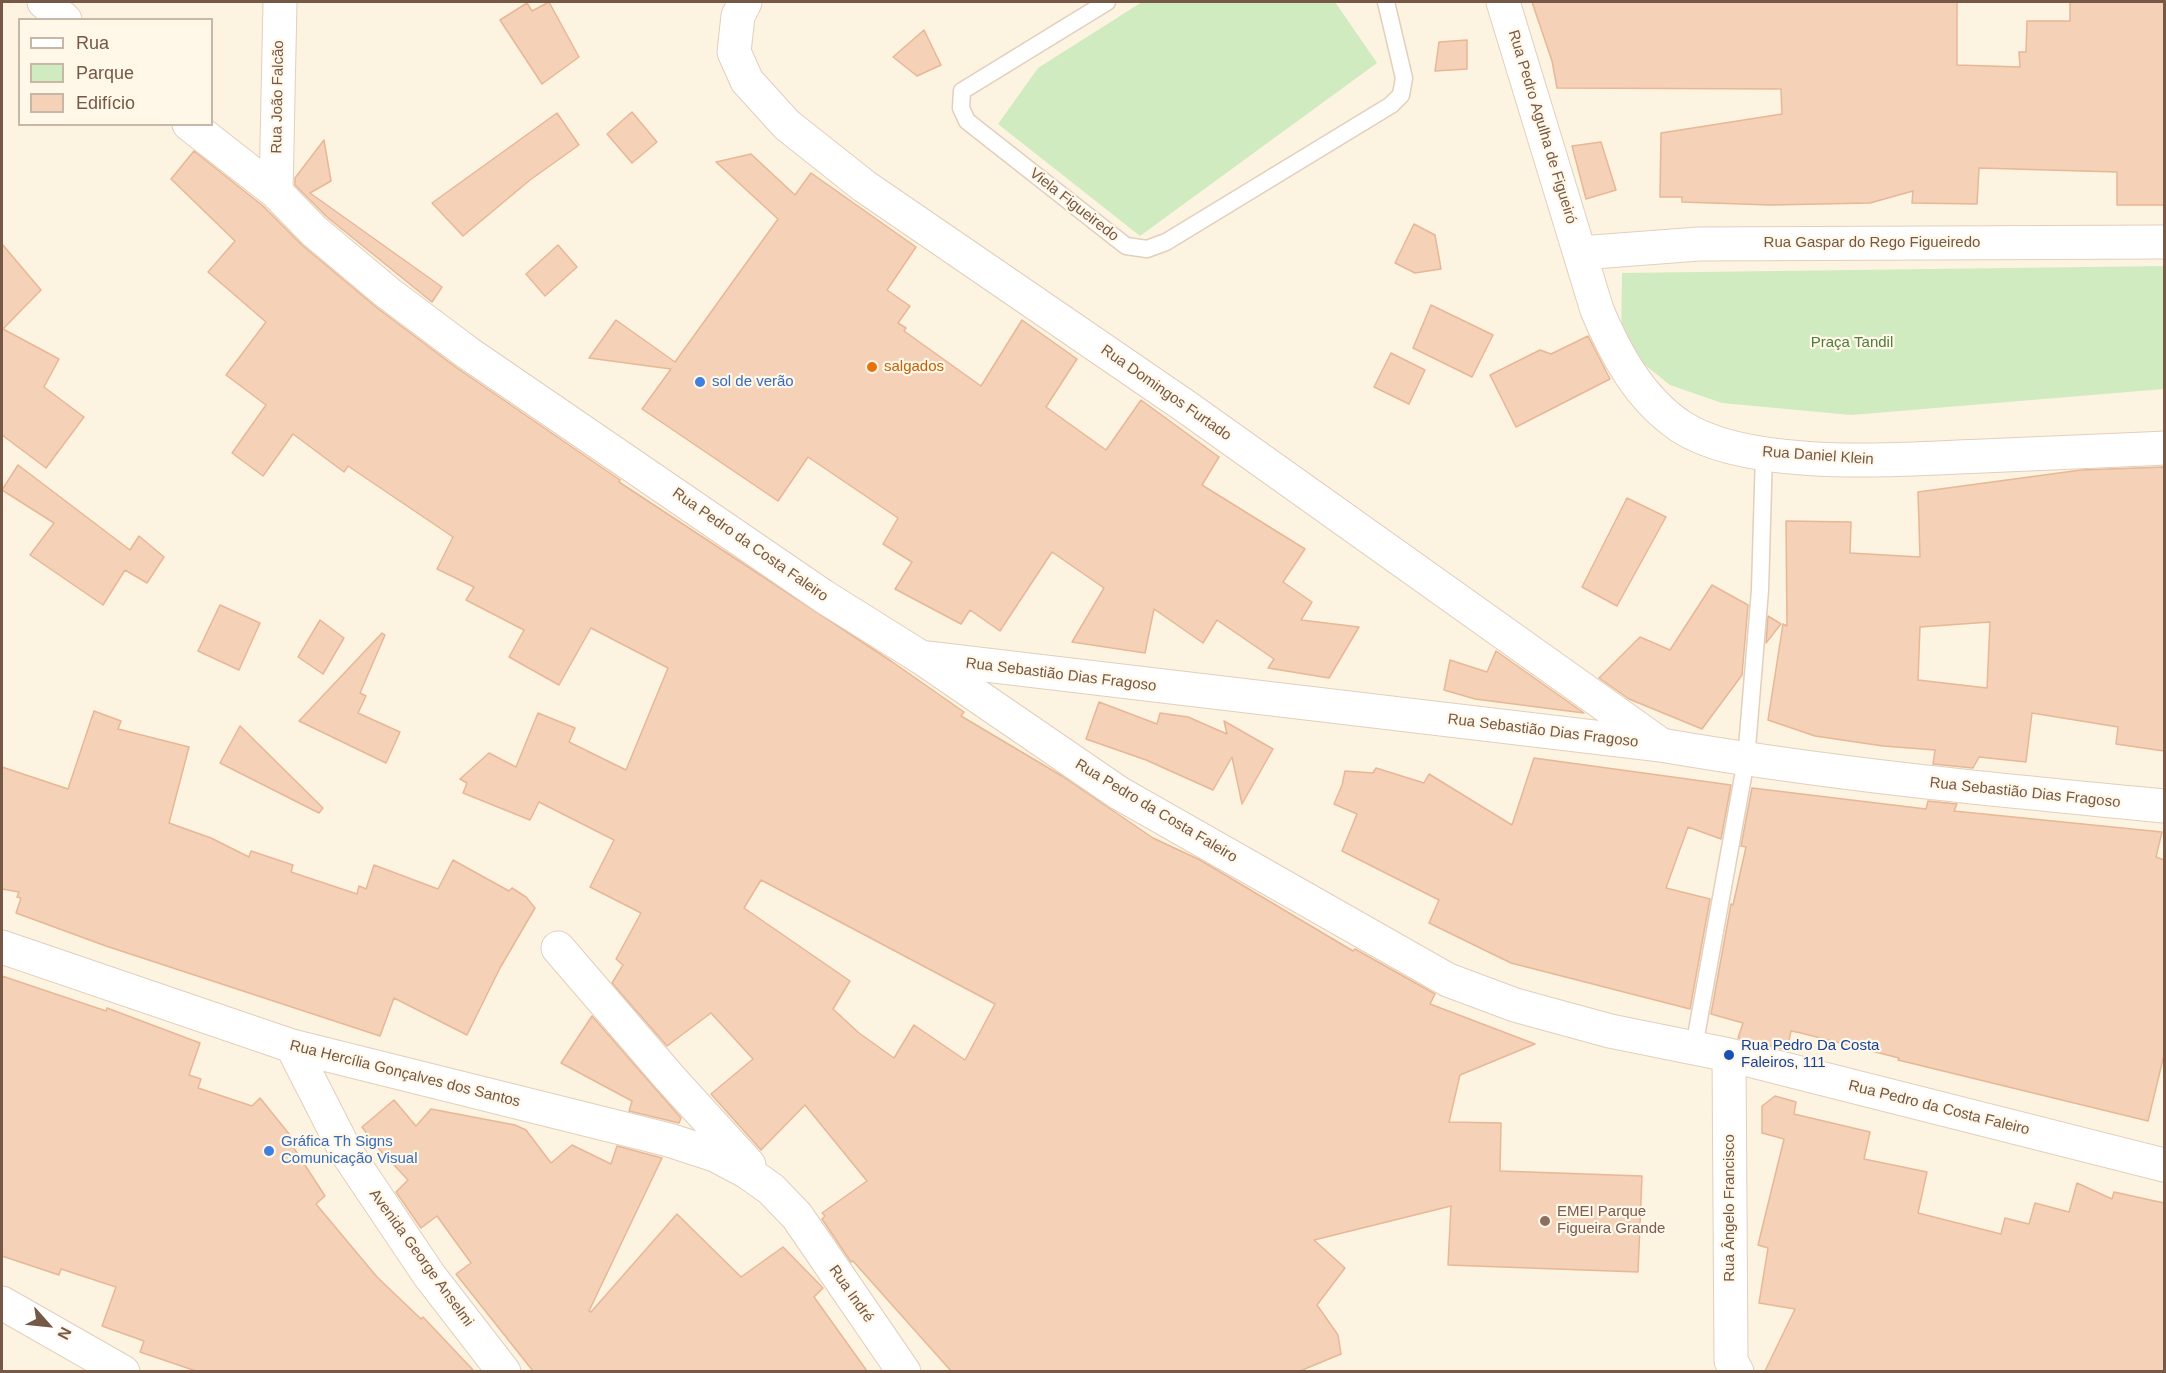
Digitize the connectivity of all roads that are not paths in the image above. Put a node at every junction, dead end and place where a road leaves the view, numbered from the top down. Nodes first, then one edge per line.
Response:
1 (44, 2) edge
2 (280, 2) edge
3 (745, 2) edge
4 (1107, 2) edge
5 (1386, 2) edge
6 (1503, 2) edge
7 (63, 18) edge
8 (192, 126) edge
9 (276, 192) junction
10 (2164, 242) edge
11 (1580, 253) junction
12 (2164, 448) edge
13 (1764, 453) junction
14 (922, 658) junction
15 (1660, 745) junction
16 (1746, 760) junction
17 (2164, 806) edge
18 (2, 947) edge
19 (558, 948) dead end
20 (292, 1046) junction
21 (1694, 1047) junction
22 (1729, 1055) junction
23 (2164, 1166) edge
24 (771, 1189) junction
25 (797, 1216) joint
26 (2, 1303) edge
27 (1732, 1368) edge
28 (123, 1371) edge
29 (504, 1371) edge
30 (904, 1371) edge

1 - 7 street
2 - 9 street, Rua João Falcão
3 - 15 street, Rua Domingos Furtado
4 - 5 lane, Viela Figueiredo
6 - 11 street, Rua Pedro Agulha de Figueiró
8 - 9 street, Rua Pedro da Costa Faleiro
9 - 14 street, Rua Pedro da Costa Faleiro
10 - 11 street, Rua Gaspar do Rego Figueiredo
11 - 13 street, Rua Daniel Klein
12 - 13 street, Rua Daniel Klein
13 - 16 lane
14 - 15 street, Rua Sebastião Dias Fragoso
14 - 21 street, Rua Pedro da Costa Faleiro
15 - 16 street, Rua Sebastião Dias Fragoso
16 - 17 street, Rua Sebastião Dias Fragoso
16 - 21 lane
18 - 20 street, Rua Hercília Gonçalves dos Santos
19 - 24 street
20 - 24 street, Rua Hercília Gonçalves dos Santos
20 - 29 street, Avenida George Anselmi
21 - 22 street, Rua Pedro da Costa Faleiro
22 - 23 street, Rua Pedro da Costa Faleiro
22 - 27 street, Rua Ângelo Francisco
24 - 25 street, Rua Hercília Gonçalves dos Santos
25 - 30 street, Rua Indré
26 - 28 street

